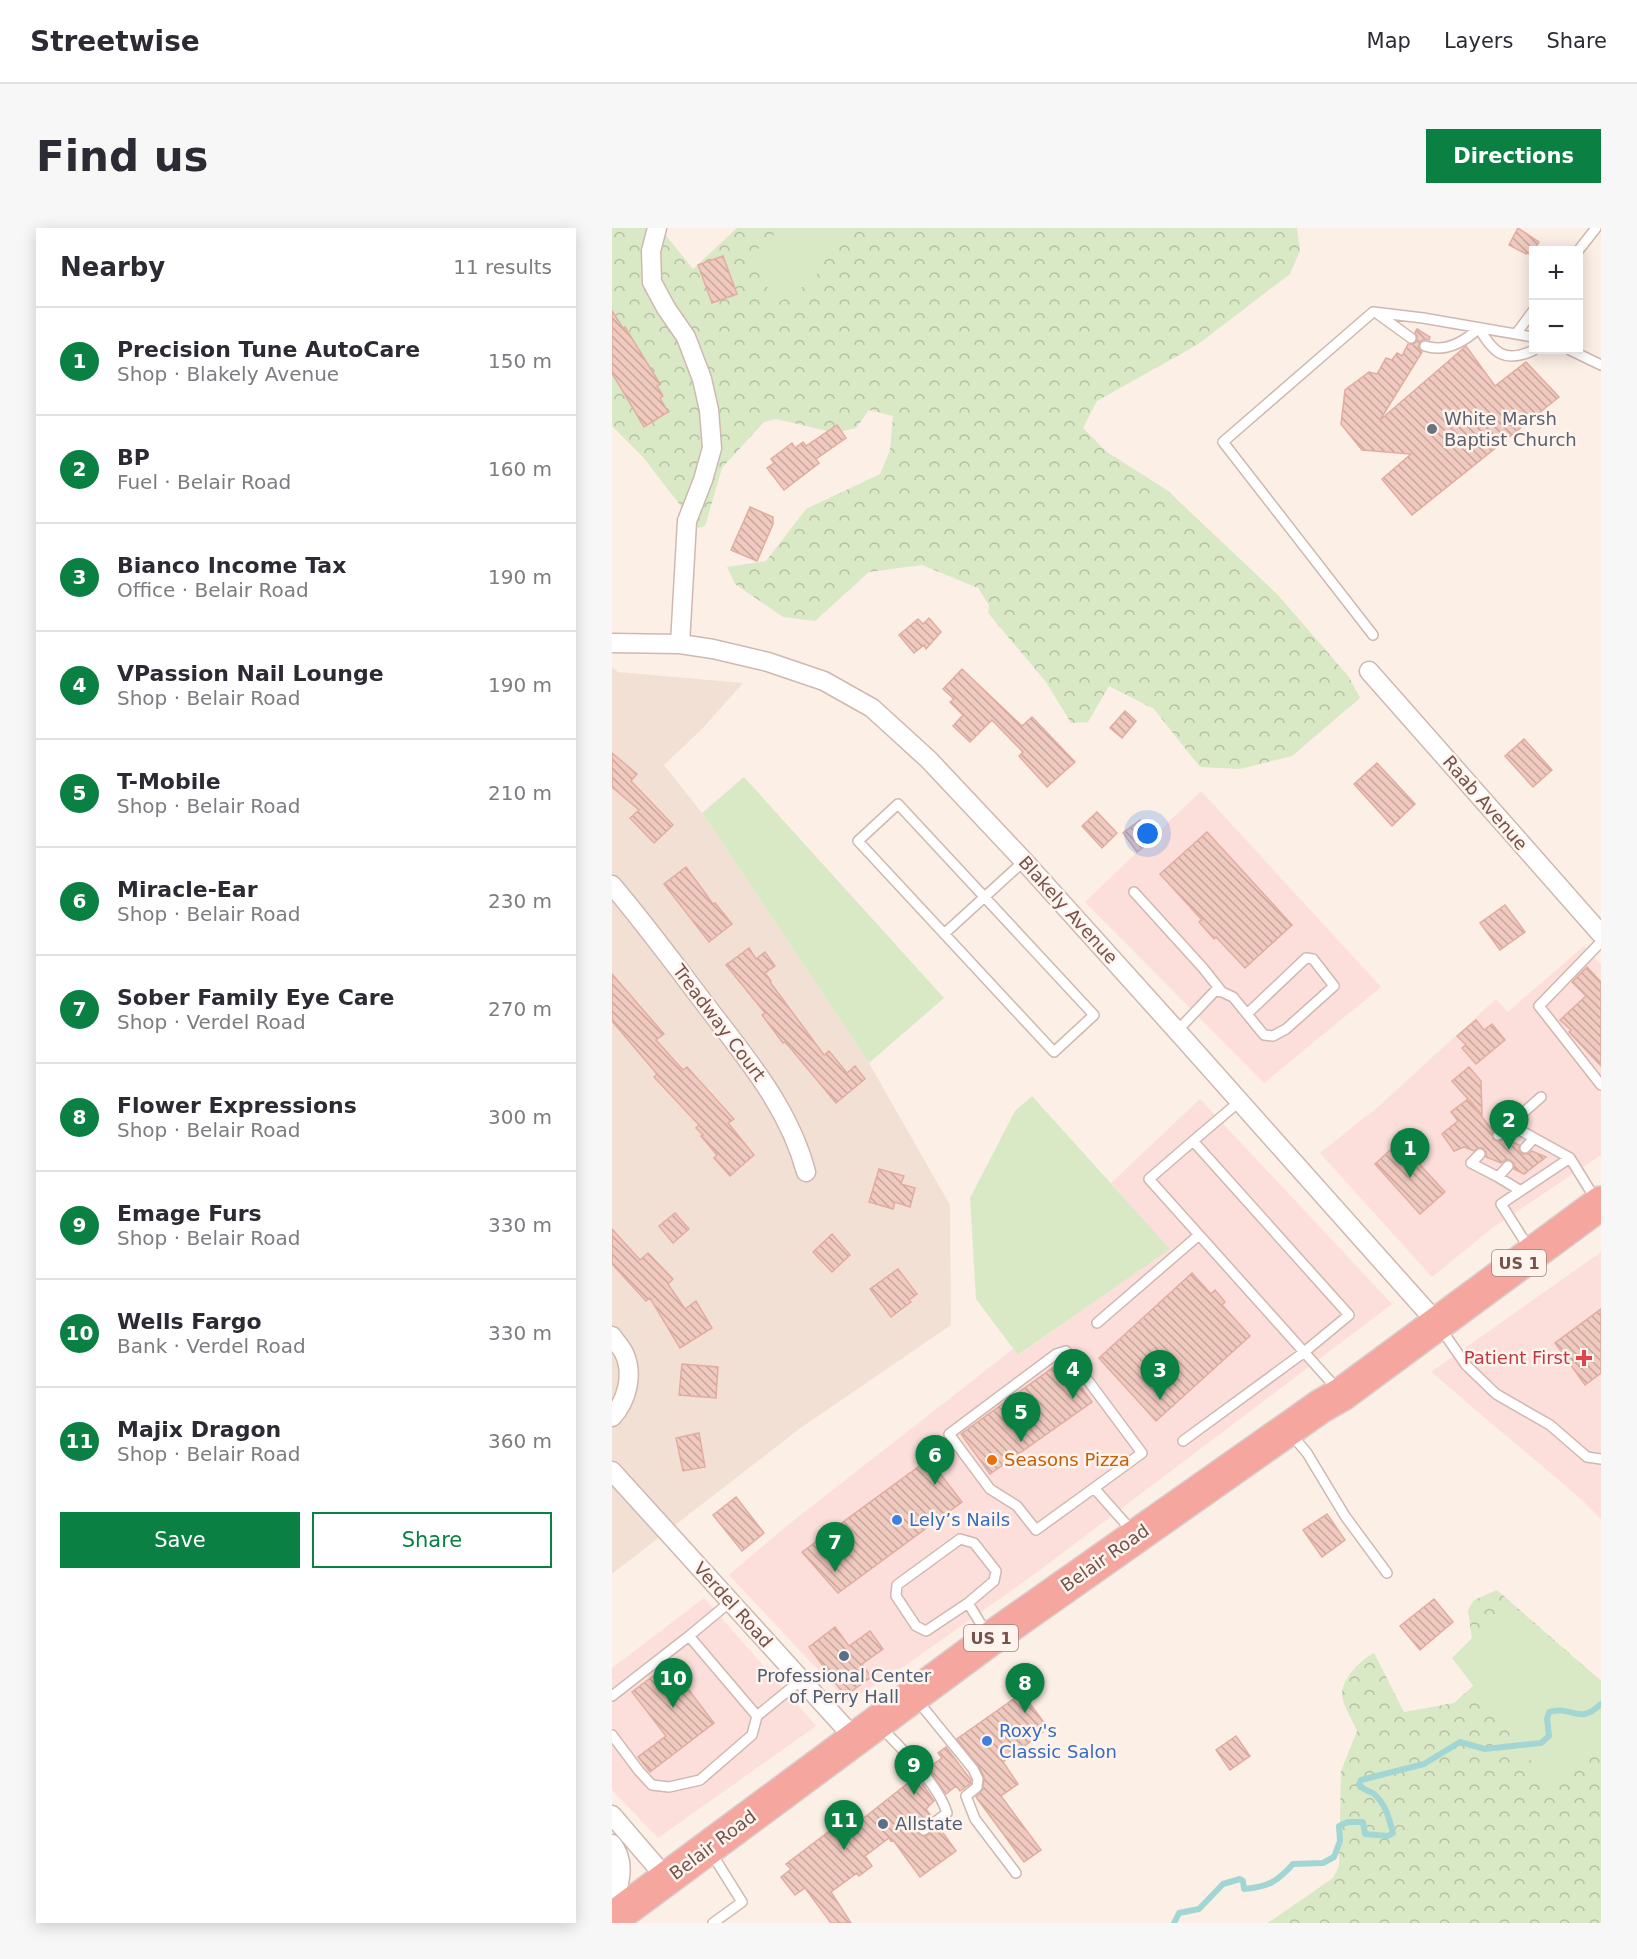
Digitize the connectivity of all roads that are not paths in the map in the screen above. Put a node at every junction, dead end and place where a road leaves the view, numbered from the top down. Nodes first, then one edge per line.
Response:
1 (657, 228) edge
2 (1596, 228) edge
3 (1582, 246) edge
4 (1373, 312) junction
5 (1529, 316) edge
6 (1479, 328) junction
7 (1516, 334) junction
8 (1529, 336) edge
9 (1412, 338) dead end
10 (1425, 346) dead end
11 (1529, 352) edge
12 (1578, 354) edge
13 (1601, 365) edge
14 (1373, 635) dead end
15 (612, 643) edge
16 (680, 644) junction
17 (1369, 671) dead end
18 (1024, 861) junction
19 (612, 885) edge
20 (1134, 892) dead end
21 (984, 897) junction
22 (944, 934) junction
23 (1601, 934) edge
24 (1601, 942) edge
25 (1222, 992) junction
26 (1247, 1014) junction
27 (1177, 1030) junction
28 (1601, 1085) edge
29 (1541, 1096) dead end
30 (1240, 1101) junction
31 (1509, 1124) junction
32 (1498, 1135) dead end
33 (1534, 1138) junction
34 (1193, 1141) junction
35 (1525, 1148) dead end
36 (1480, 1154) dead end
37 (1570, 1158) junction
38 (1508, 1166) dead end
39 (806, 1172) dead end
40 (1498, 1176) junction
41 (1521, 1191) junction
42 (1600, 1204) edge
43 (1200, 1235) junction
44 (1533, 1253) junction
45 (1097, 1323) dead end
46 (1437, 1323) junction
47 (612, 1336) edge
48 (1303, 1353) junction
49 (1342, 1394) junction
50 (612, 1417) edge
51 (1288, 1430) junction
52 (1183, 1441) dead end
53 (1601, 1459) edge
54 (612, 1471) edge
55 (1094, 1488) junction
56 (1136, 1536) junction
57 (1387, 1573) dead end
58 (730, 1602) junction
59 (969, 1603) junction
60 (690, 1636) junction
61 (990, 1639) junction
62 (801, 1680) junction
63 (914, 1695) junction
64 (612, 1696) edge
65 (757, 1716) junction
66 (866, 1731) junction
67 (612, 1735) edge
68 (612, 1815) edge
69 (924, 1830) dead end
70 (612, 1844) edge
71 (708, 1848) junction
72 (1016, 1873) dead end
73 (666, 1880) junction
74 (612, 1909) edge
75 (612, 1918) edge
76 (713, 1923) edge

1 - 16 street
2 - 3 lane
4 - 6 lane
4 - 9 lane
4 - 14 lane
5 - 7 lane
6 - 7 lane
6 - 10 lane
6 - 11 lane
7 - 8 lane
12 - 13 lane
15 - 16 street, Blakely Avenue
16 - 18 street, Blakely Avenue
17 - 23 street, Raab Avenue
18 - 21 lane
18 - 27 street, Blakely Avenue
19 - 39 street, Treadway Court
20 - 25 lane
21 - 22 lane
21 - 22 lane
21 - 22 lane
24 - 28 lane
25 - 26 lane
25 - 27 lane
26 - 26 lane
27 - 30 street, Blakely Avenue
29 - 31 lane
30 - 34 lane
30 - 46 street, Blakely Avenue
31 - 32 lane
31 - 33 lane
33 - 35 lane
33 - 37 lane
34 - 43 lane
34 - 48 lane
36 - 40 lane
37 - 41 lane
37 - 42 lane
38 - 40 lane
40 - 41 lane
41 - 44 lane
42 - 44 highway, Belair Road / US 1
43 - 45 lane
43 - 48 lane
44 - 46 highway, Belair Road / US 1
46 - 49 highway, Belair Road / US 1
46 - 53 lane
47 - 50 street
48 - 49 lane
48 - 52 lane
49 - 51 highway, Belair Road / US 1
51 - 56 highway, Belair Road / US 1
51 - 57 lane
54 - 58 street, Verdel Road
55 - 55 lane
55 - 56 lane
56 - 61 highway, Belair Road / US 1
58 - 60 lane
58 - 62 street, Verdel Road
59 - 59 lane
59 - 61 lane
60 - 64 lane
60 - 65 lane
61 - 63 highway, Belair Road / US 1
62 - 65 lane
62 - 66 street, Verdel Road
63 - 66 highway, Belair Road / US 1
63 - 72 lane
65 - 67 lane
66 - 69 lane
66 - 71 highway, Belair Road / US 1
68 - 73 street
70 - 74 street
71 - 73 highway, Belair Road / US 1
71 - 76 lane
73 - 75 highway, Belair Road / US 1

